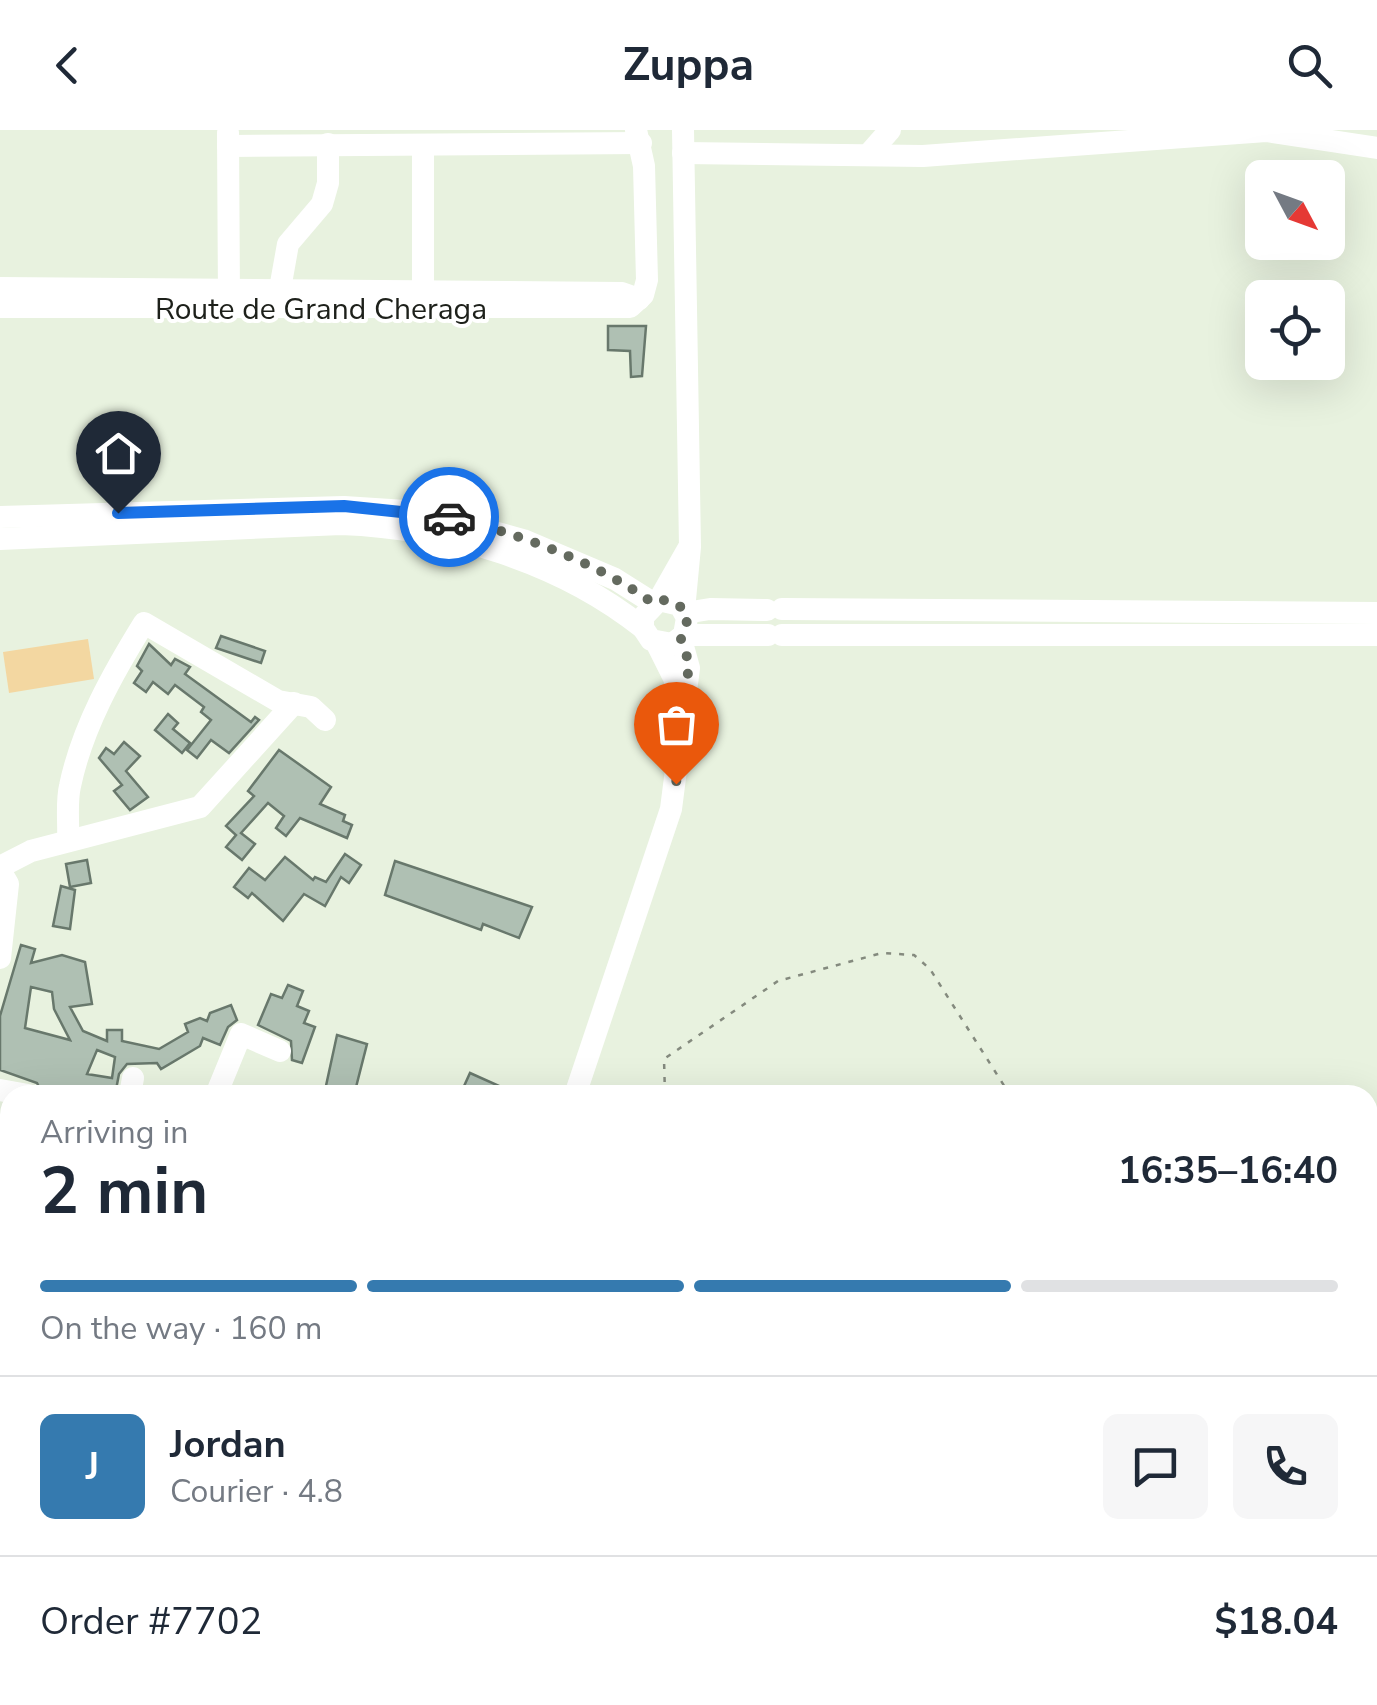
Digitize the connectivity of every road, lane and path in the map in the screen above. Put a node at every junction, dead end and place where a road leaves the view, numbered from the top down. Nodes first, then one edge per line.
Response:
1 (815, 130) edge
2 (890, 130) edge
3 (638, 136) edge
4 (228, 138) edge
5 (683, 142) edge
6 (328, 144) junction
7 (423, 146) junction
8 (1377, 148) edge
9 (817, 154) junction
10 (868, 155) junction
11 (0, 288) edge
12 (280, 289) junction
13 (423, 291) junction
14 (229, 298) junction
15 (639, 299) junction
16 (0, 308) edge
17 (0, 516) edge
18 (0, 539) edge
19 (690, 546) junction
20 (656, 602) junction
21 (1377, 613) edge
22 (672, 628) junction
23 (1377, 635) edge
24 (294, 703) junction
25 (325, 720) dead end
26 (68, 840) junction
27 (0, 869) edge
28 (0, 958) edge
29 (280, 1051) dead end
30 (220, 1085) edge
31 (577, 1085) edge
32 (665, 1085) edge
33 (1004, 1085) edge

1 - 9 street
2 - 10 street
3 - 7 street
3 - 15 street
4 - 6 street
4 - 14 street
5 - 9 street
5 - 19 street
6 - 7 street
6 - 12 street
7 - 13 street
8 - 10 street
9 - 10 street
11 - 14 street
12 - 13 street
12 - 14 street
13 - 15 street
14 - 15 street, Route de Grand Cheraga
14 - 16 street, Route de Grand Cheraga
17 - 20 street
18 - 22 street
19 - 20 street
19 - 22 street
20 - 22 street
20 - 22 street
21 - 22 street
22 - 23 street
22 - 31 street
24 - 25 street
24 - 26 street
24 - 26 street
26 - 27 street
27 - 28 street
29 - 30 street
32 - 33 path

